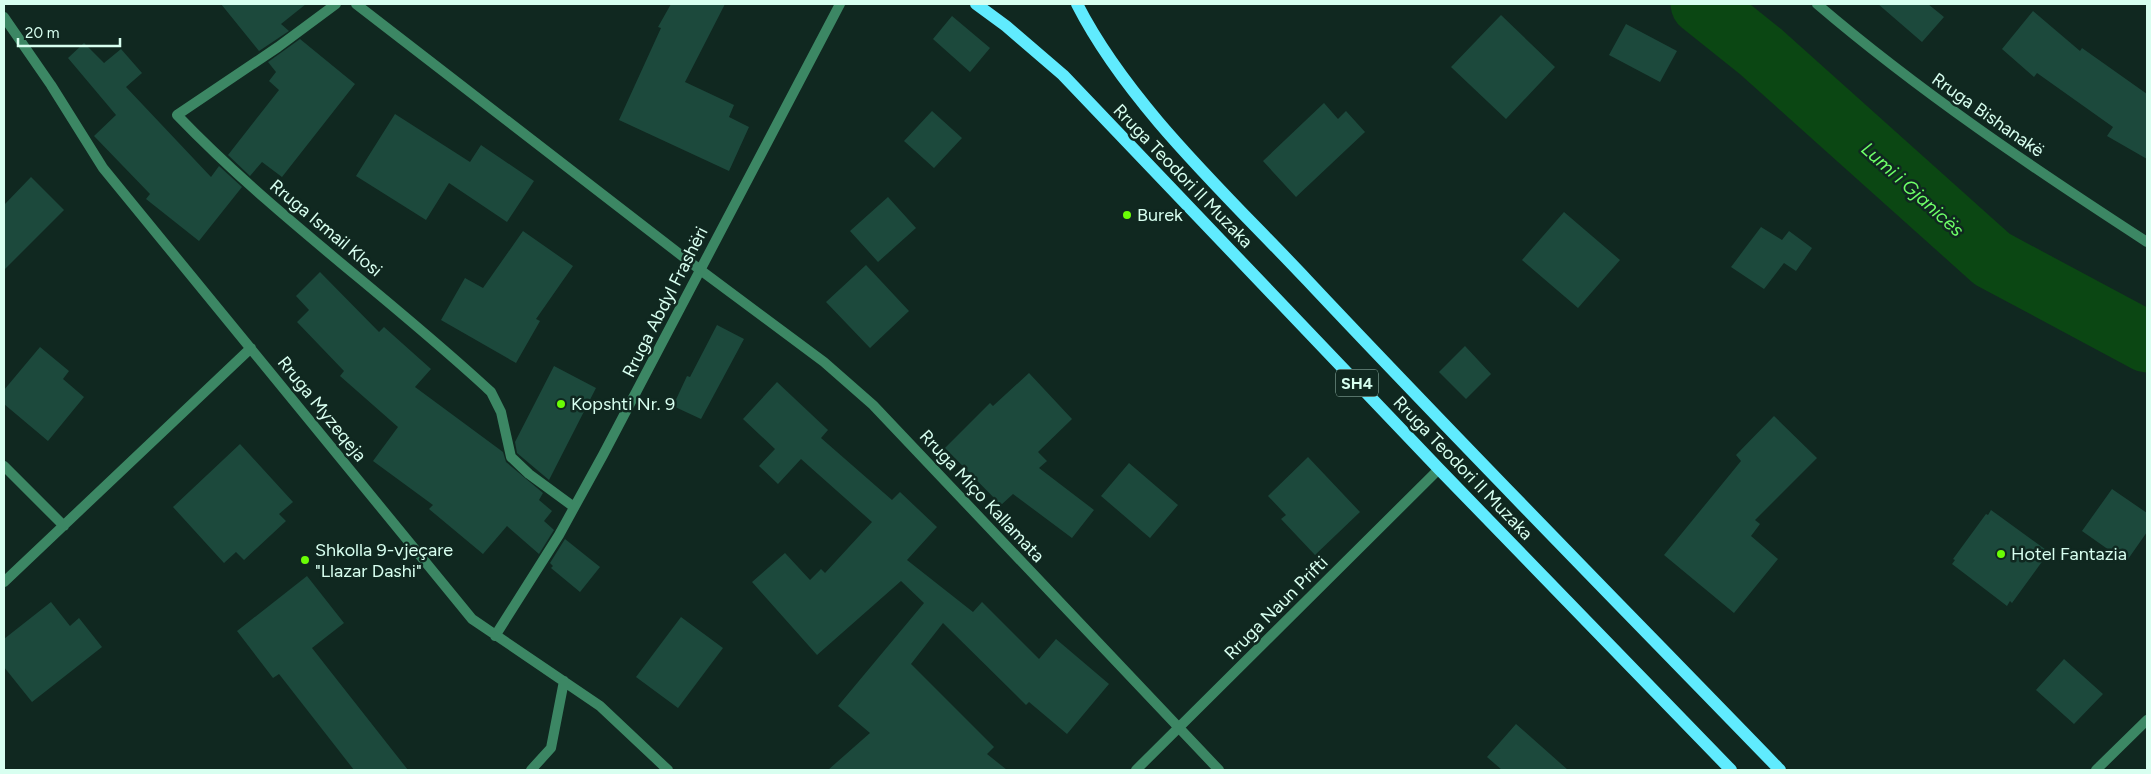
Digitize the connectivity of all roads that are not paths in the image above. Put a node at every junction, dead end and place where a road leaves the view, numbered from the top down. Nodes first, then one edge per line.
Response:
1 (336, 4) edge
2 (356, 4) edge
3 (840, 4) edge
4 (976, 4) edge
5 (1077, 4) edge
6 (1817, 4) edge
7 (4, 17) edge
8 (2147, 242) edge
9 (699, 269) junction
10 (251, 348) junction
11 (4, 466) edge
12 (1439, 469) junction
13 (574, 507) junction
14 (64, 526) junction
15 (4, 582) edge
16 (495, 636) junction
17 (564, 681) junction
18 (2147, 720) edge
19 (1179, 728) junction
20 (532, 770) edge
21 (668, 770) edge
22 (1136, 770) edge
23 (1220, 770) edge
24 (1731, 770) edge
25 (1780, 770) edge
26 (2096, 770) edge

1 - 13 street, Rruga Ismail Klosi
2 - 9 street, Rruga Miço Kallamata
3 - 9 street, Rruga Abdyl Frashëri
4 - 12 main road, Rruga Teodori II Muzaka / SH4
5 - 25 main road, Rruga Teodori II Muzaka / SH4
6 - 8 street, Rruga Bishanakë
7 - 10 street, Rruga Myzeqeja
9 - 13 street, Rruga Abdyl Frashëri
9 - 19 street, Rruga Miço Kallamata
10 - 14 street
10 - 16 street, Rruga Myzeqeja
11 - 14 street
12 - 19 street, Rruga Naun Prifti
12 - 24 main road, Rruga Teodori II Muzaka / SH4
13 - 16 street, Rruga Abdyl Frashëri
14 - 15 street
16 - 17 street, Rruga Myzeqeja
17 - 20 street
17 - 21 street, Rruga Myzeqeja
18 - 26 street
19 - 22 street, Rruga Naun Prifti
19 - 23 street, Rruga Miço Kallamata

